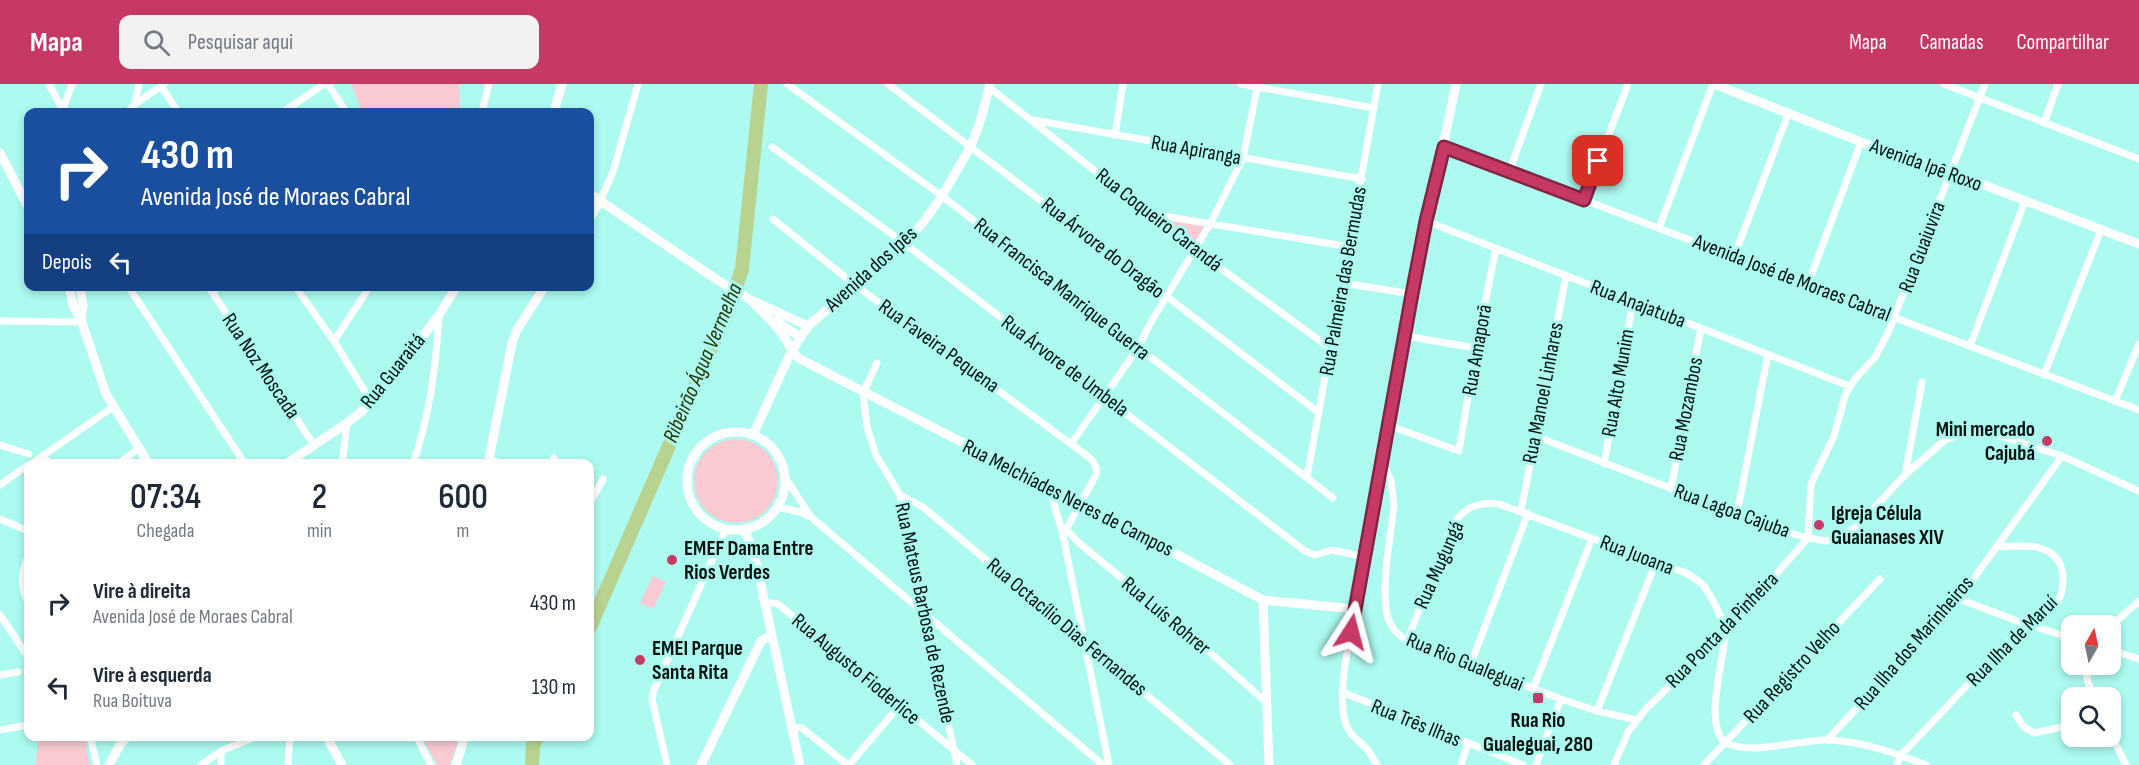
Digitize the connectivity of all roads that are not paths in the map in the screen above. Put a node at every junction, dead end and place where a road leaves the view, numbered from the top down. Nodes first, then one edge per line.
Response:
1 (49, 84) edge
2 (72, 84) edge
3 (139, 84) edge
4 (326, 84) edge
5 (489, 84) edge
6 (562, 84) edge
7 (638, 84) edge
8 (787, 84) edge
9 (888, 84) edge
10 (1124, 84) edge
11 (1241, 84) edge
12 (1378, 84) edge
13 (1456, 84) edge
14 (1541, 84) edge
15 (1628, 84) edge
16 (1714, 84) edge
17 (1944, 84) edge
18 (1985, 84) edge
19 (2058, 84) edge
20 (162, 85) edge
21 (990, 86) edge
22 (1257, 86) edge
23 (1980, 98) junction
24 (135, 104) junction
25 (62, 108) edge
26 (65, 108) edge
27 (132, 108) edge
28 (176, 108) edge
29 (288, 108) edge
30 (343, 108) edge
31 (483, 108) edge
32 (555, 108) edge
33 (1374, 108) junction
34 (1789, 112) junction
35 (1031, 120) junction
36 (2044, 123) junction
37 (1115, 135) junction
38 (1862, 142) junction
39 (970, 146) junction
40 (772, 147) dead end
41 (1444, 147) junction
42 (0, 153) edge
43 (1243, 158) junction
44 (2139, 159) edge
45 (1509, 172) junction
46 (1950, 172) junction
47 (1362, 179) junction
48 (942, 196) junction
49 (594, 197) edge
50 (24, 199) edge
51 (1584, 200) junction
52 (600, 201) junction
53 (2025, 201) junction
54 (594, 211) edge
55 (1149, 213) junction
56 (773, 219) dead end
57 (1426, 221) junction
58 (1209, 224) junction
59 (1659, 228) junction
60 (2101, 230) junction
61 (904, 243) junction
62 (2139, 244) edge
63 (1350, 247) junction
64 (1496, 248) junction
65 (1194, 249) junction
66 (1734, 256) junction
67 (1566, 276) junction
68 (1343, 283) junction
69 (1808, 284) junction
70 (855, 285) junction
71 (70, 291) edge
72 (81, 291) edge
73 (131, 291) edge
74 (211, 291) edge
75 (299, 291) edge
76 (366, 291) edge
77 (454, 291) edge
78 (542, 291) edge
79 (1412, 294) junction
80 (1166, 297) junction
81 (749, 299) junction
82 (1633, 302) junction
83 (761, 312) junction
84 (439, 315) junction
85 (1894, 317) junction
86 (0, 321) edge
87 (81, 321) junction
88 (808, 326) junction
89 (1701, 328) junction
90 (1405, 336) junction
91 (800, 337) junction
92 (334, 341) junction
93 (2139, 344) edge
94 (1970, 346) junction
95 (1138, 348) junction
96 (1330, 348) junction
97 (1476, 348) junction
98 (791, 352) junction
99 (1768, 354) junction
100 (877, 363) dead end
101 (2044, 375) junction
102 (1922, 382) dead end
103 (1850, 386) junction
104 (863, 393) junction
105 (1105, 397) junction
106 (2115, 401) junction
107 (372, 404) junction
108 (113, 407) junction
109 (2139, 410) edge
110 (1318, 412) junction
111 (347, 423) junction
112 (1388, 425) junction
113 (753, 435) junction
114 (1535, 436) junction
115 (1071, 444) junction
116 (0, 445) edge
117 (314, 445) junction
118 (140, 448) junction
119 (29, 454) dead end
120 (44, 455) junction
121 (2062, 456) junction
122 (38, 459) edge
123 (47, 459) edge
124 (124, 459) edge
125 (146, 459) edge
126 (242, 459) edge
127 (293, 459) edge
128 (343, 459) edge
129 (415, 459) edge
130 (488, 459) edge
131 (1382, 459) junction
132 (1604, 464) junction
133 (24, 468) edge
134 (1905, 475) junction
135 (1307, 477) junction
136 (603, 479) dead end
137 (786, 479) junction
138 (0, 485) edge
139 (1049, 487) junction
140 (1671, 489) junction
141 (2139, 491) edge
142 (900, 495) junction
143 (594, 496) edge
144 (1334, 498) dead end
145 (1081, 505) junction
146 (778, 507) junction
147 (1524, 512) junction
148 (1737, 514) junction
149 (811, 518) junction
150 (0, 519) edge
151 (761, 524) junction
152 (24, 529) edge
153 (726, 529) junction
154 (744, 530) junction
155 (1065, 532) junction
156 (1592, 538) junction
157 (1808, 538) junction
158 (1996, 547) junction
159 (753, 548) junction
160 (1365, 556) junction
161 (1656, 562) junction
162 (24, 568) edge
163 (1880, 579) dead end
164 (24, 593) edge
165 (1959, 599) junction
166 (1263, 600) junction
167 (2139, 601) edge
168 (764, 602) junction
169 (1355, 609) junction
170 (0, 615) edge
171 (2121, 617) edge
172 (929, 619) junction
173 (2028, 625) junction
174 (1725, 632) junction
175 (771, 635) junction
176 (2061, 635) edge
177 (1407, 641) junction
178 (1086, 643) junction
179 (24, 651) edge
180 (2121, 653) edge
181 (2139, 659) edge
182 (1470, 666) junction
183 (18, 672) dead end
184 (0, 675) edge
185 (1533, 689) junction
186 (1342, 692) junction
187 (1562, 699) junction
188 (1266, 702) junction
189 (899, 706) junction
190 (1597, 711) junction
191 (2016, 716) dead end
192 (1636, 720) junction
193 (24, 726) edge
194 (791, 727) junction
195 (2061, 727) edge
196 (0, 730) edge
197 (1827, 740) junction
198 (91, 741) edge
199 (124, 741) edge
200 (246, 741) edge
201 (290, 741) edge
202 (329, 741) edge
203 (419, 741) edge
204 (463, 741) edge
205 (1724, 742) junction
206 (1468, 744) junction
207 (2117, 747) edge
208 (955, 750) junction
209 (221, 751) junction
210 (1901, 755) junction
211 (97, 765) edge
212 (109, 765) edge
213 (201, 765) edge
214 (221, 765) edge
215 (288, 765) edge
216 (342, 765) edge
217 (431, 765) edge
218 (456, 765) edge
219 (667, 765) edge
220 (700, 765) edge
221 (800, 765) edge
222 (849, 765) edge
223 (957, 765) edge
224 (972, 765) edge
225 (1103, 765) edge
226 (1109, 765) edge
227 (1230, 765) edge
228 (1269, 765) edge
229 (1377, 765) edge
230 (1461, 765) edge
231 (1523, 765) edge
232 (1536, 765) edge
233 (1614, 765) edge
234 (1704, 765) edge
235 (1897, 765) edge
236 (1926, 765) edge
237 (2126, 765) edge

1 - 25 street
2 - 26 street
3 - 24 street
4 - 29 street
4 - 30 street
5 - 31 street
6 - 32 street
7 - 52 street
8 - 48 street, Rua Francisca Manrique Guerra
9 - 39 street, Rua Árvore do Dragão
10 - 37 street
11 - 22 street
12 - 33 street, Rua Palmeira das Bermudas
13 - 41 street
14 - 45 street
15 - 51 street
16 - 34 street, Avenida Ipê Roxo
16 - 59 street
17 - 23 street
18 - 23 street, Rua Guaiuvira
19 - 36 street
20 - 24 street
20 - 28 street
21 - 35 street, Rua Coqueiro Carandá
21 - 39 street, Avenida dos Ipês
22 - 33 street
22 - 43 street
23 - 36 street
23 - 46 street, Rua Guaiuvira
24 - 27 street
33 - 47 street, Rua Palmeira das Bermudas
34 - 38 street, Avenida Ipê Roxo
34 - 66 street
35 - 37 street, Rua Apiranga
35 - 55 street, Rua Coqueiro Carandá
36 - 44 street
37 - 43 street, Rua Apiranga
38 - 46 street, Avenida Ipê Roxo
38 - 69 street
39 - 48 street, Avenida dos Ipês
39 - 80 street, Rua Árvore do Dragão
40 - 61 street, Rua Árvore de Umbela
41 - 45 street, Avenida José de Moraes Cabral
41 - 57 street
42 - 50 street
43 - 47 street, Rua Apiranga
43 - 58 street
45 - 51 street, Avenida José de Moraes Cabral
46 - 53 street, Avenida Ipê Roxo
46 - 85 street, Rua Guaiuvira
47 - 63 street, Rua Palmeira das Bermudas
48 - 61 street, Avenida dos Ipês
48 - 95 street, Rua Francisca Manrique Guerra
49 - 52 street
51 - 59 street, Avenida José de Moraes Cabral
52 - 54 street
52 - 81 street
53 - 60 street, Avenida Ipê Roxo
53 - 94 street
55 - 58 street
55 - 65 street, Rua Coqueiro Carandá
56 - 70 street, Rua Faveira Pequena
57 - 64 street, Rua Anajatuba
57 - 79 street
58 - 63 street
58 - 65 street
59 - 66 street, Avenida José de Moraes Cabral
60 - 62 street, Avenida Ipê Roxo
60 - 101 street
61 - 70 street, Avenida dos Ipês
61 - 105 street, Rua Árvore de Umbela
63 - 68 street, Rua Palmeira das Bermudas
64 - 67 street, Rua Anajatuba
64 - 97 street, Rua Amaporã
65 - 80 street
65 - 96 street, Rua Coqueiro Carandá
66 - 69 street, Avenida José de Moraes Cabral
67 - 82 street, Rua Anajatuba
67 - 114 street, Rua Manoel Linhares
68 - 79 street
68 - 96 street, Rua Palmeira das Bermudas
69 - 85 street, Avenida José de Moraes Cabral
70 - 88 street, Avenida dos Ipês
70 - 115 street, Rua Faveira Pequena
71 - 87 street
72 - 87 street
73 - 126 street
74 - 117 street, Rua Noz Moscada
75 - 92 street
76 - 92 street
77 - 84 street, Rua Guaraitá
78 - 130 street
79 - 90 street
80 - 95 street
80 - 110 street, Rua Árvore do Dragão
81 - 83 street
81 - 88 street
82 - 89 street, Rua Anajatuba
82 - 132 street, Rua Alto Munim
83 - 91 street
83 - 98 street
84 - 107 street, Rua Guaraitá
84 - 129 street
85 - 94 street, Avenida José de Moraes Cabral
85 - 103 street, Rua Guaiuvira
86 - 87 street
87 - 108 street
88 - 91 street, Avenida dos Ipês
89 - 99 street, Rua Anajatuba
89 - 140 street, Rua Mozambos
90 - 97 street
90 - 112 street
91 - 98 street, Avenida dos Ipês
92 - 107 street
93 - 106 street
94 - 101 street, Avenida José de Moraes Cabral
95 - 105 street
95 - 135 street, Rua Francisca Manrique Guerra
96 - 110 street, Rua Palmeira das Bermudas
97 - 112 street, Rua Amaporã
98 - 104 street, Rua Melchíades Neres de Campos
98 - 113 street, Avenida dos Ipês
99 - 103 street, Rua Anajatuba
99 - 148 street
100 - 104 street
101 - 106 street, Avenida José de Moraes Cabral
102 - 134 street
103 - 157 street, Rua Guaiuvira
104 - 139 street, Rua Melchíades Neres de Campos
104 - 142 street, Rua Mateus Barbosa de Rezende
105 - 115 street
105 - 160 street, Rua Árvore de Umbela
106 - 109 street, Avenida José de Moraes Cabral
107 - 111 street, Rua Guaraitá
108 - 118 street
108 - 120 street
110 - 135 street, Rua Palmeira das Bermudas
111 - 117 street, Rua Guaraitá
111 - 128 street
112 - 131 street
113 - 137 street
113 - 153 street
114 - 132 street, Rua Lagoa Cajuba
114 - 147 street, Rua Manoel Linhares
115 - 145 street, Rua Faveira Pequena
116 - 119 street
117 - 127 street, Rua Guaraitá
118 - 124 street
118 - 125 street
120 - 122 street
120 - 123 street
121 - 134 street, Rua Lagoa Cajuba
121 - 141 street, Rua Lagoa Cajuba
121 - 158 street, Rua Ilha dos Marinheiros
131 - 160 street
131 - 177 street, Rua Rio Gualeguai
132 - 140 street, Rua Lagoa Cajuba
133 - 138 street
134 - 157 street, Rua Lagoa Cajuba
135 - 144 street, Rua Francisca Manrique Guerra
136 - 143 street
137 - 146 street
137 - 149 street
139 - 145 street, Rua Melchíades Neres de Campos
139 - 155 street
140 - 148 street, Rua Lagoa Cajuba
142 - 172 street, Rua Mateus Barbosa de Rezende
142 - 178 street, Rua Octacílio Dias Fernandes
145 - 155 street
145 - 166 street, Rua Melchíades Neres de Campos
146 - 149 street
146 - 151 street
147 - 156 street, Rua Juoana
147 - 177 street, Rua Mugungá
147 - 182 street, Rua Manoel Linhares
148 - 157 street, Rua Lagoa Cajuba
149 - 172 street
150 - 152 street
151 - 154 street
151 - 159 street
153 - 154 street
153 - 219 street
154 - 159 street
155 - 178 street
155 - 188 street, Rua Luís Rohrer
156 - 161 street, Rua Juoana
156 - 185 street
157 - 174 street, Rua Ponta da Pinheira
158 - 165 street, Rua Ilha dos Marinheiros
158 - 173 street, Rua Ilha de Maruí
159 - 168 street
160 - 169 street
161 - 174 street, Rua Juoana
161 - 190 street
162 - 164 street
163 - 205 street, Rua Registro Velho
165 - 173 street
165 - 197 street, Rua Ilha dos Marinheiros
166 - 169 street, Rua Melchíades Neres de Campos
166 - 188 street
167 - 171 street
168 - 175 street
168 - 189 street, Rua Augusto Fioderlice
169 - 186 street
170 - 179 street
172 - 208 street, Rua Mateus Barbosa de Rezende
172 - 225 street
173 - 176 street
173 - 210 street, Rua Ilha de Maruí
174 - 192 street, Rua Ponta da Pinheira
174 - 205 street
175 - 194 street
175 - 220 street
177 - 182 street, Rua Rio Gualeguai
178 - 226 street
178 - 227 street, Rua Octacílio Dias Fernandes
180 - 181 street
182 - 185 street, Rua Rio Gualeguai
183 - 184 street
185 - 187 street, Rua Rio Gualeguai
186 - 206 street, Rua Três Ilhas
186 - 229 street
187 - 190 street, Rua Rio Gualeguai
187 - 232 street
188 - 228 street
189 - 208 street, Rua Augusto Fioderlice
189 - 222 street
190 - 192 street, Rua Rio Gualeguai
191 - 195 street
192 - 233 street, Rua Ponta da Pinheira
193 - 196 street
194 - 221 street
194 - 222 street
197 - 205 street
197 - 210 street
198 - 211 street
199 - 212 street
200 - 209 street
201 - 215 street
202 - 216 street
203 - 217 street
204 - 218 street
205 - 234 street, Rua Registro Velho
206 - 230 street
206 - 231 street, Rua Três Ilhas
207 - 237 street
208 - 223 street, Rua Mateus Barbosa de Rezende
208 - 224 street, Rua Augusto Fioderlice
209 - 213 street
209 - 214 street
210 - 235 street, Rua Ilha de Maruí
210 - 236 street

